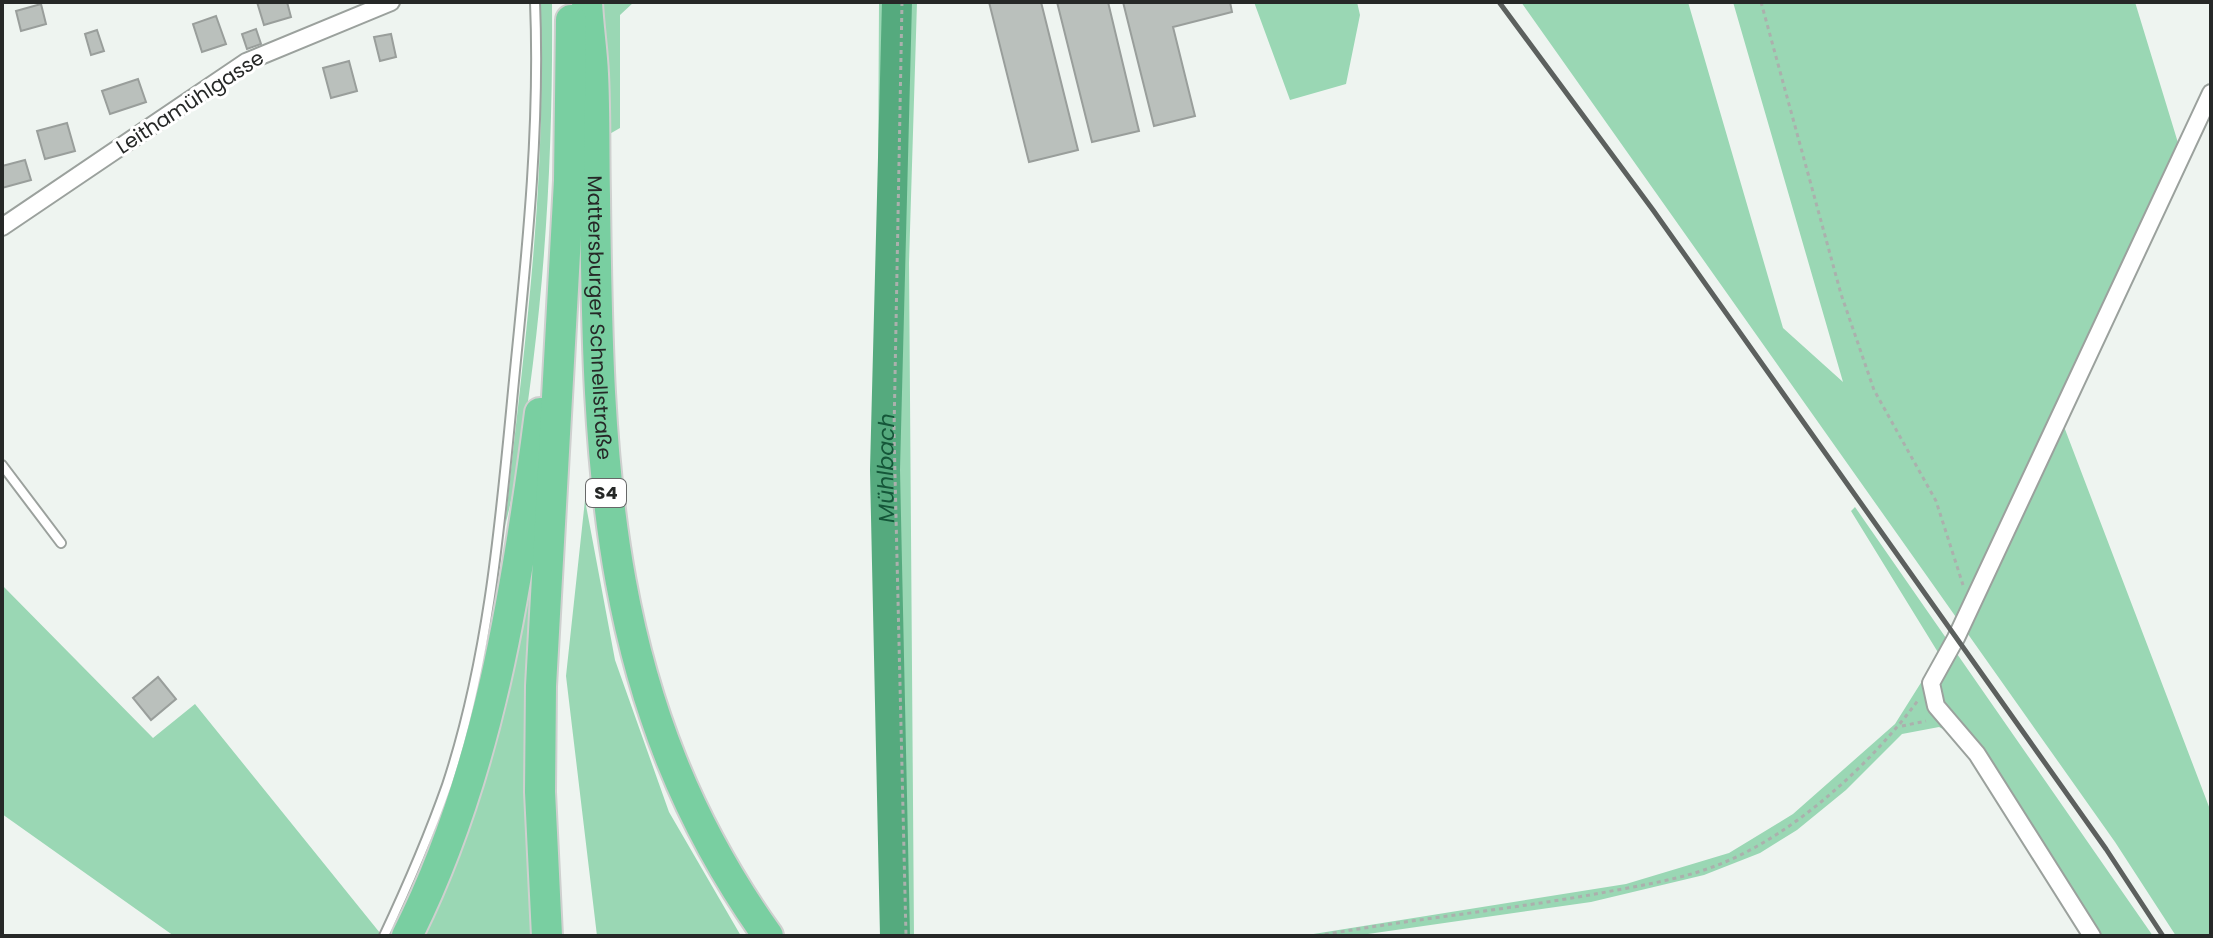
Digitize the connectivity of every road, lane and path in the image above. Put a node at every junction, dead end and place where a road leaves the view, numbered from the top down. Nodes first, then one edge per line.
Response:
1 (391, 2) edge
2 (535, 2) edge
3 (902, 2) edge
4 (1761, 2) edge
5 (582, 7) edge
6 (2211, 93) edge
7 (2, 227) edge
8 (563, 290) junction
9 (556, 453) junction
10 (2, 465) edge
11 (61, 543) dead end
12 (1976, 595) junction
13 (1931, 683) junction
14 (1949, 725) junction
15 (1899, 726) junction
16 (384, 936) edge
17 (407, 936) edge
18 (547, 936) edge
19 (768, 936) edge
20 (906, 936) edge
21 (1317, 936) edge
22 (2092, 936) edge

1 - 7 street, Leithamühlgasse
2 - 16 lane
3 - 20 path
4 - 12 path
5 - 8 highway, Mattersburger Schnellstraße
5 - 9 highway
5 - 19 highway, Mattersburger Schnellstraße / S4
6 - 12 street
8 - 9 highway, Mattersburger Schnellstraße
8 - 17 highway
9 - 18 highway, Mattersburger Schnellstraße
10 - 11 lane
12 - 13 street
13 - 14 street
13 - 15 path
14 - 15 path
14 - 22 street
15 - 21 path

